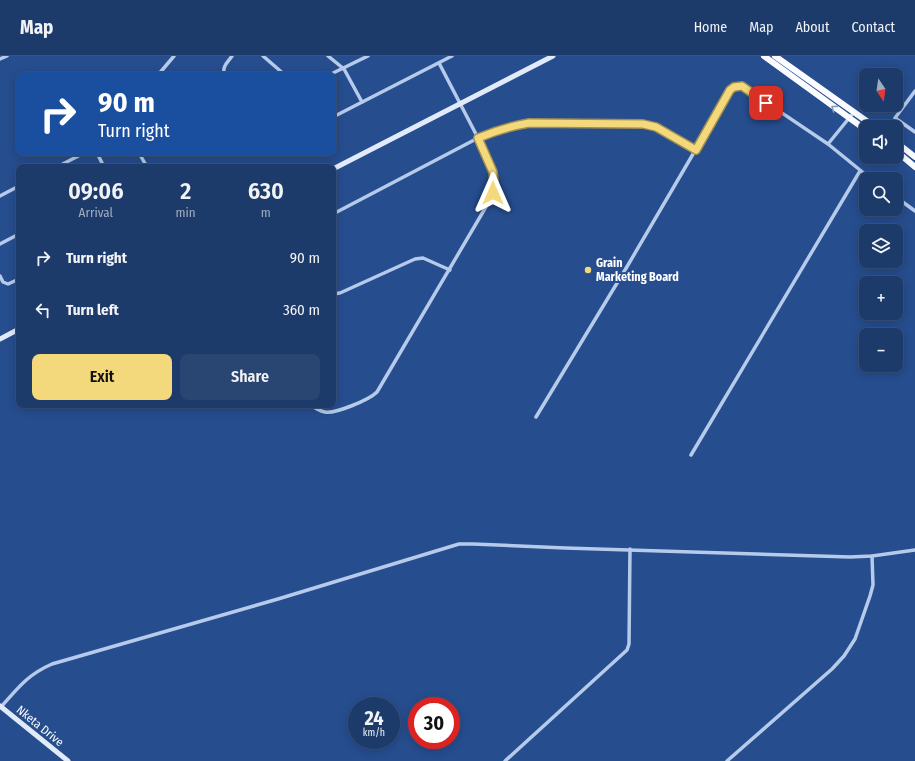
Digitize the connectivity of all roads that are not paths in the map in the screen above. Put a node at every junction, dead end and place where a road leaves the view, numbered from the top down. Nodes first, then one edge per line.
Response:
1 (7, 56) edge
2 (174, 56) edge
3 (232, 56) edge
4 (264, 56) edge
5 (328, 56) edge
6 (368, 56) edge
7 (452, 56) edge
8 (553, 56) edge
9 (764, 56) edge
10 (777, 57) edge
11 (0, 60) edge
12 (439, 63) junction
13 (344, 69) junction
14 (161, 72) edge
15 (224, 72) edge
16 (283, 72) edge
17 (336, 72) edge
18 (915, 91) edge
19 (362, 102) junction
20 (460, 104) junction
21 (854, 112) junction
22 (336, 115) edge
23 (849, 118) junction
24 (865, 120) edge
25 (898, 120) edge
26 (903, 124) edge
27 (859, 125) edge
28 (915, 132) edge
29 (478, 138) junction
30 (828, 144) junction
31 (903, 148) edge
32 (696, 150) junction
33 (78, 156) edge
34 (903, 157) edge
35 (915, 157) edge
36 (62, 164) edge
37 (336, 167) edge
38 (915, 167) edge
39 (860, 171) joint
40 (16, 188) edge
41 (0, 196) edge
42 (903, 202) edge
43 (915, 211) edge
44 (336, 212) edge
45 (16, 236) edge
46 (0, 244) edge
47 (450, 270) junction
48 (0, 276) edge
49 (16, 280) edge
50 (336, 294) edge
51 (16, 331) edge
52 (0, 339) edge
53 (315, 408) edge
54 (536, 417) dead end
55 (691, 455) dead end
56 (630, 549) junction
57 (915, 550) edge
58 (872, 556) junction
59 (0, 706) edge
60 (68, 761) edge
61 (505, 761) edge
62 (727, 761) edge

1 - 11 street
2 - 14 street
3 - 15 street
4 - 16 street
5 - 13 street
6 - 13 street
7 - 12 street
8 - 20 street
23 -> 9 main road
10 - 21 main road
12 - 19 street
12 - 20 street
13 - 17 street
13 - 19 street
18 - 25 street
19 - 22 street
20 - 29 street
20 - 37 street
21 - 23 street
21 - 24 main road
23 - 27 main road
23 - 30 street
26 - 28 street
29 - 32 street
29 - 44 street
29 - 47 street
30 - 32 street
30 - 39 street
31 - 35 main road
32 - 54 street
33 - 36 street
34 - 38 main road
39 - 55 street
40 - 41 street
42 - 43 street
45 - 46 street
47 - 50 street
47 - 53 street
48 - 49 street
51 - 52 street
56 - 58 street
56 - 59 street
56 - 61 street
57 - 58 street
58 - 62 street
59 - 60 street, Nketa Drive

